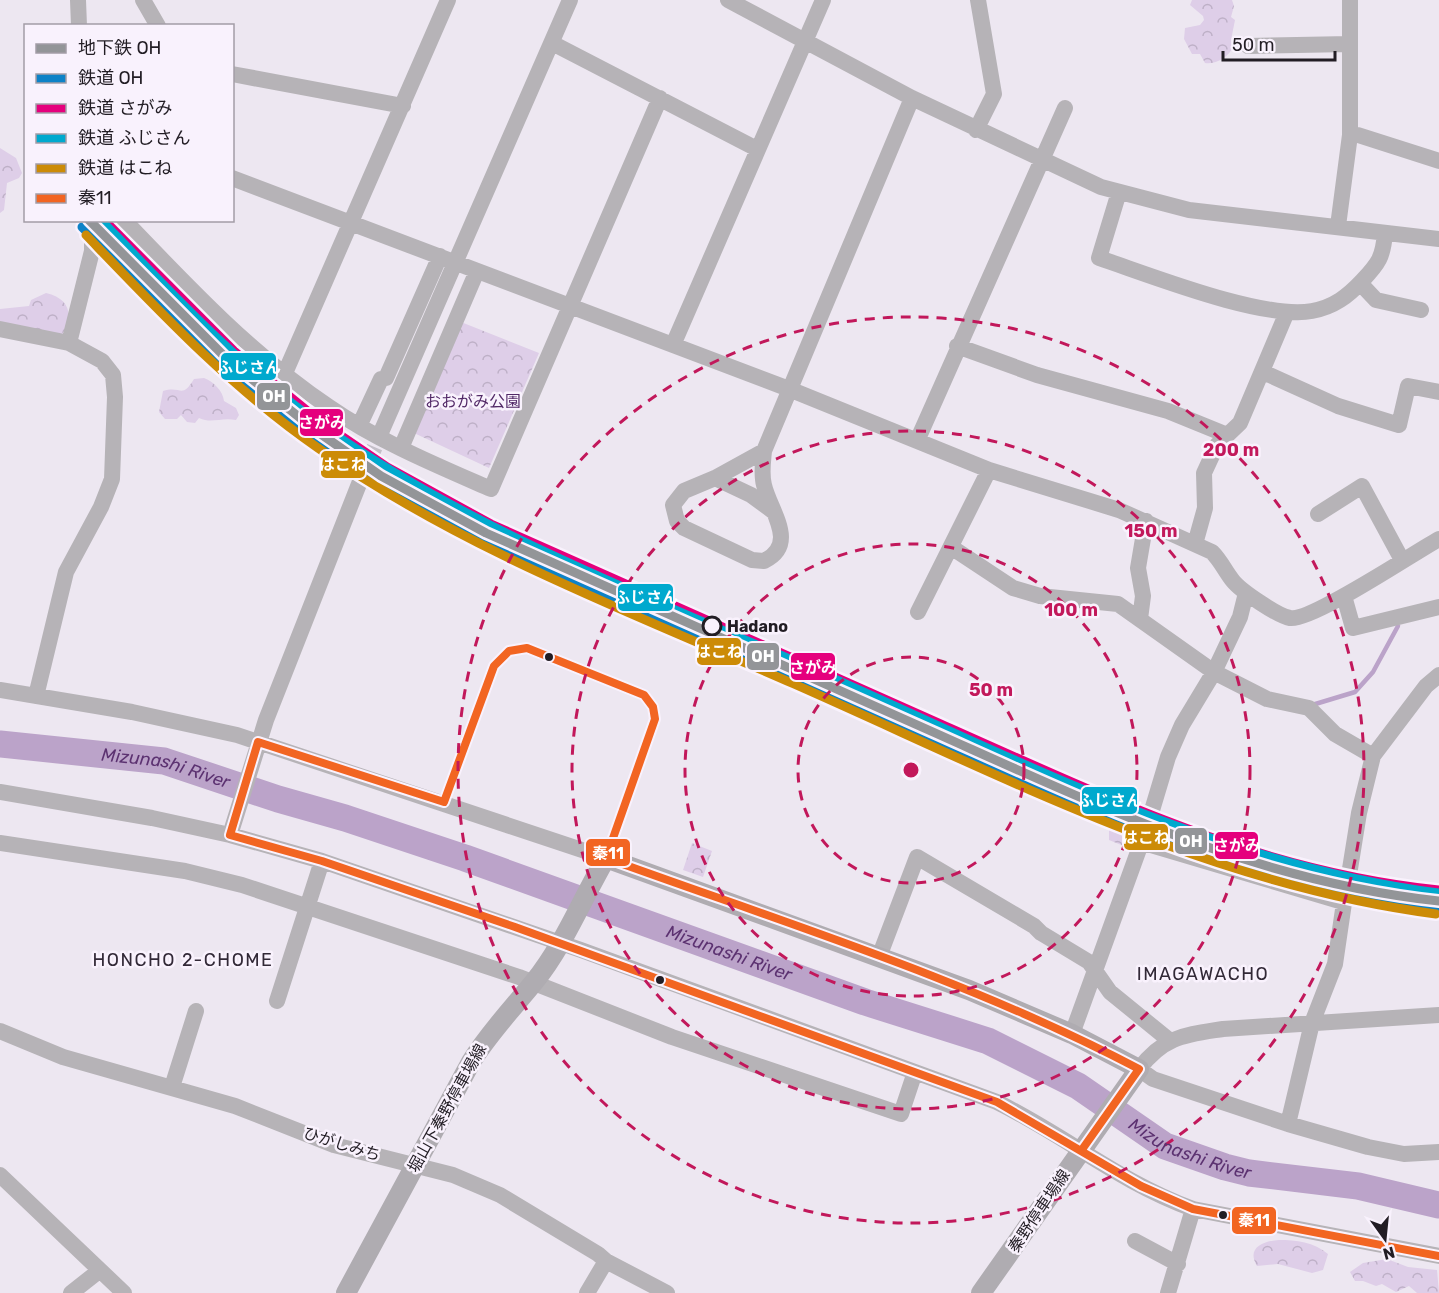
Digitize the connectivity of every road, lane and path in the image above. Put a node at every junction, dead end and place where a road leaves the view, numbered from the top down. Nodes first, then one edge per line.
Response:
1 (78, 0) edge
2 (143, 0) edge
3 (448, 0) edge
4 (570, 0) edge
5 (728, 0) edge
6 (824, 0) edge
7 (978, 0) edge
8 (1350, 0) edge
9 (79, 24) edge
10 (157, 24) edge
11 (805, 42) junction
12 (552, 43) junction
13 (1350, 44) junction
14 (1248, 45) dead end
15 (234, 74) edge
16 (660, 98) junction
17 (912, 98) junction
18 (403, 106) junction
19 (1065, 108) dead end
20 (976, 130) junction
21 (1350, 135) junction
22 (757, 149) junction
23 (1439, 160) edge
24 (1043, 162) junction
25 (234, 179) edge
26 (1119, 192) junction
27 (104, 222) edge
28 (126, 222) edge
29 (351, 223) junction
30 (1338, 226) junction
31 (1385, 233) junction
32 (1439, 239) edge
33 (440, 256) junction
34 (456, 262) junction
35 (477, 271) junction
36 (1360, 283) junction
37 (569, 307) junction
38 (1421, 310) dead end
39 (1287, 312) junction
40 (0, 329) edge
41 (69, 343) junction
42 (673, 345) junction
43 (957, 346) junction
44 (1263, 372) junction
45 (285, 373) junction
46 (789, 388) junction
47 (1439, 392) edge
48 (360, 424) junction
49 (382, 429) tunnel mouth
50 (1227, 435) junction
51 (917, 441) junction
52 (401, 448) junction
53 (764, 451) junction
54 (989, 470) junction
55 (716, 478) junction
56 (359, 484) tunnel mouth
57 (774, 512) junction
58 (1318, 514) dead end
59 (1146, 520) junction
60 (1439, 539) edge
61 (1195, 544) junction
62 (951, 547) junction
63 (1402, 560) junction
64 (1246, 593) junction
65 (1344, 596) junction
66 (1439, 607) edge
67 (918, 612) dead end
68 (1140, 619) junction
69 (1214, 672) junction
70 (1439, 675) edge
71 (0, 690) edge
72 (36, 696) junction
73 (256, 750) junction
74 (1373, 756) junction
75 (0, 792) edge
76 (232, 829) junction
77 (1141, 842) junction
78 (0, 843) edge
79 (322, 861) junction
80 (603, 863) junction
81 (1349, 875) dead end
82 (307, 906) junction
83 (563, 939) junction
84 (879, 957) junction
85 (1095, 971) junction
86 (534, 982) junction
87 (278, 1001) dead end
88 (1439, 1015) edge
89 (189, 1020) dead end
90 (1312, 1023) junction
91 (0, 1031) edge
92 (1072, 1034) junction
93 (1169, 1040) junction
94 (915, 1072) junction
95 (1136, 1073) junction
96 (172, 1087) junction
97 (1288, 1124) junction
98 (1084, 1146) junction
99 (1439, 1152) edge
100 (414, 1165) junction
101 (0, 1175) edge
102 (1192, 1209) junction
103 (1135, 1241) dead end
104 (1439, 1256) edge
105 (606, 1262) junction
106 (1178, 1264) junction
107 (99, 1271) junction
108 (71, 1293) edge
109 (124, 1293) edge
110 (346, 1293) edge
111 (587, 1293) edge
112 (667, 1293) edge
113 (981, 1293) edge
114 (1168, 1293) edge

1 - 9 street
2 - 10 street
3 - 18 street
4 - 12 street
5 - 11 street
6 - 11 street
7 - 20 street
8 - 13 street
11 - 17 street
11 - 22 street
12 - 16 street
12 - 34 street
13 - 14 street
13 - 21 street
15 - 18 street
16 - 22 street
16 - 37 street
17 - 20 street
17 - 46 street
18 - 29 street
19 - 24 street
20 - 24 street
21 - 23 street
21 - 30 street
22 - 42 street
24 - 26 street
24 - 43 street
25 - 29 street
26 - 30 street
26 - 39 street
27 - 41 street
28 - 45 street
29 - 33 street
29 - 45 street
30 - 31 street
31 - 32 street
31 - 36 street
33 - 34 street
33 - 48 street
34 - 35 street
34 - 49 street
35 - 37 street
35 - 52 street
36 - 38 street
36 - 39 street
37 - 42 street
37 - 52 street
39 - 44 street
40 - 41 street
41 - 72 street
42 - 46 street
43 - 50 street
43 - 51 street
44 - 47 street
44 - 50 street
45 - 48 street
46 - 51 street
46 - 53 street
48 - 52 street
50 - 61 street
51 - 54 street
53 - 55 street
53 - 57 street
54 - 59 street
54 - 62 street
55 - 57 street
55 - 57 street
56 - 73 street
58 - 63 street
59 - 61 street
59 - 68 street
60 - 63 street
61 - 64 street
62 - 67 street
62 - 68 street
63 - 65 street
64 - 65 street
64 - 69 street
65 - 66 street
68 - 69 street
69 - 74 street
69 - 77 street
70 - 74 street
71 - 72 street
72 - 73 street
73 - 76 street
73 - 80 street
74 - 81 street
75 - 76 street
76 - 79 street
77 - 85 street
77 - 90 street
78 - 82 street
79 - 82 street
79 - 83 street
80 - 83 main road, 堀山下秦野停車場線
80 - 84 main road
82 - 86 street
82 - 87 street
83 - 86 main road, 堀山下秦野停車場線
83 - 94 street
84 - 85 street
84 - 92 main road
85 - 92 street
85 - 93 street
86 - 94 street
86 - 100 main road, 堀山下秦野停車場線
88 - 90 street
89 - 96 street
90 - 93 street
90 - 97 street
91 - 96 street, ひがしみち
92 - 95 main road
93 - 95 street
94 - 98 street
95 - 97 street
95 - 98 main road, 秦野停車場線
96 - 100 street, ひがしみち
97 - 99 street
98 - 102 street
98 - 113 main road, 秦野停車場線
100 - 105 street, ひがしみち
100 - 110 main road, 堀山下秦野停車場線
101 - 107 street
102 - 104 street
102 - 106 street
103 - 106 street
105 - 111 street
105 - 112 street, ひがしみち
106 - 114 street
107 - 108 street
107 - 109 street

